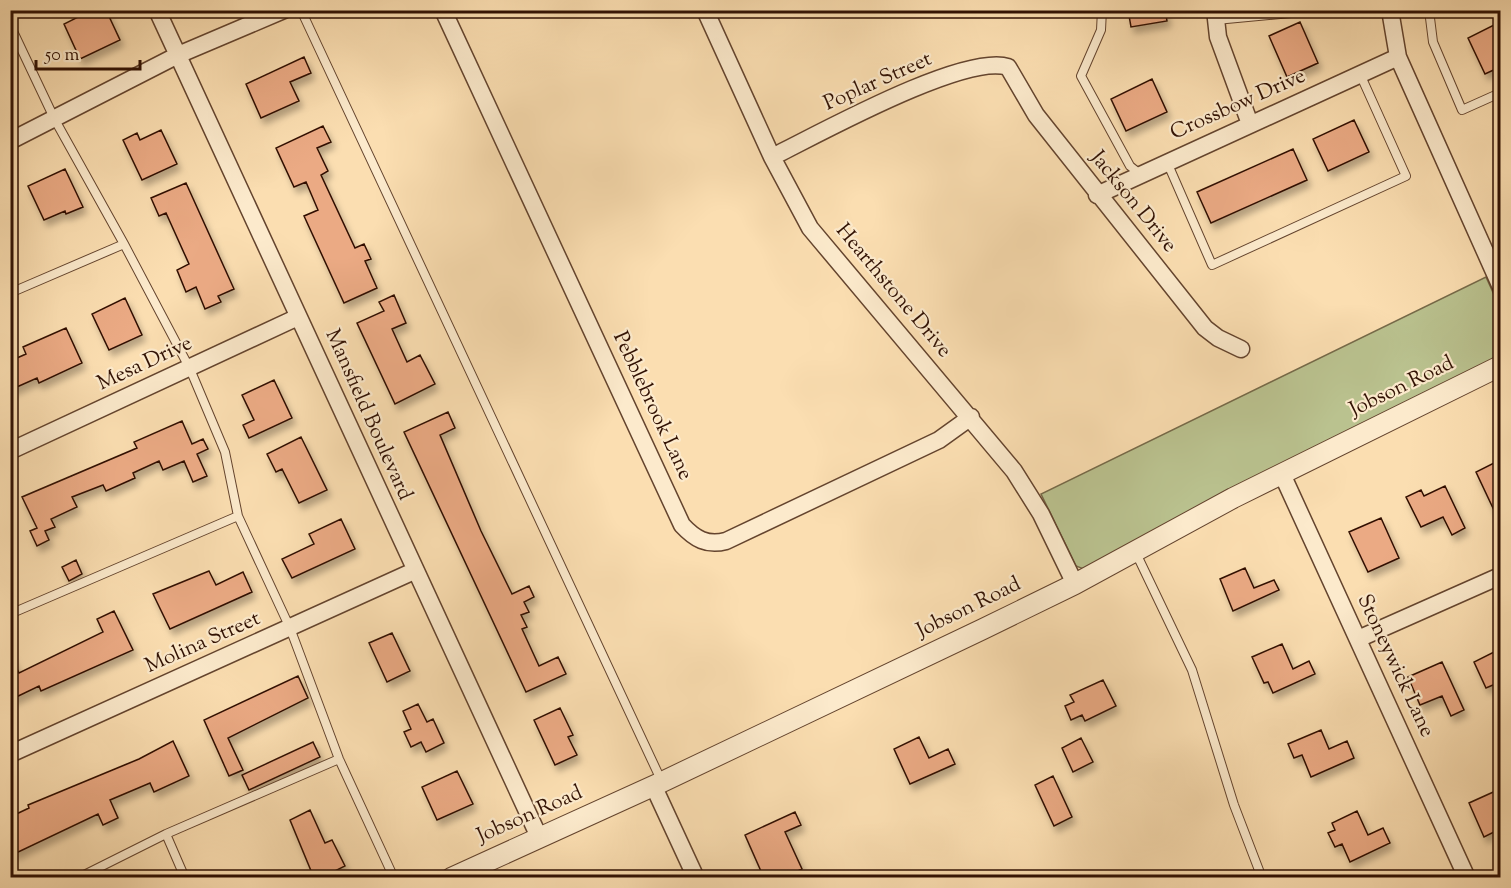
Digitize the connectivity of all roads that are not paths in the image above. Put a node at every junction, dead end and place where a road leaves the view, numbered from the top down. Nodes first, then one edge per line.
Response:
1 (156, 10) edge
2 (284, 10) edge
3 (301, 10) edge
4 (443, 10) edge
5 (705, 10) edge
6 (1102, 10) edge
7 (1323, 10) edge
8 (1390, 10) edge
9 (1429, 10) edge
10 (1216, 15) edge
11 (10, 26) edge
12 (178, 56) junction
13 (1398, 57) junction
14 (1008, 67) joint
15 (1360, 74) junction
16 (1500, 93) edge
17 (55, 120) junction
18 (1250, 124) junction
19 (10, 141) edge
20 (772, 157) junction
21 (1167, 162) junction
22 (1140, 174) junction
23 (1097, 195) junction
24 (124, 244) junction
25 (1500, 285) edge
26 (10, 293) edge
27 (298, 317) junction
28 (1241, 349) dead end
29 (1500, 366) edge
30 (190, 369) junction
31 (972, 417) junction
32 (10, 451) edge
33 (1282, 474) junction
34 (238, 516) junction
35 (1135, 551) junction
36 (414, 571) junction
37 (1500, 576) edge
38 (1075, 584) junction
39 (10, 614) edge
40 (290, 628) junction
41 (1358, 639) junction
42 (10, 754) edge
43 (339, 759) junction
44 (657, 784) junction
45 (166, 834) junction
46 (539, 837) junction
47 (78, 878) edge
48 (185, 878) edge
49 (394, 878) edge
50 (451, 878) edge
51 (696, 878) edge
52 (1262, 878) edge
53 (1467, 878) edge

1 - 12 street, Mansfield Boulevard
2 - 12 street
3 - 44 lane
4 - 31 street, Pebblebrook Lane
5 - 20 street, Hearthstone Drive
6 - 22 lane
7 - 10 lane
8 - 13 street
9 - 16 lane
10 - 18 street
11 - 17 lane
12 - 17 street
12 - 27 street, Mansfield Boulevard
13 - 15 street, Crossbow Drive
13 - 25 street
14 - 20 street, Poplar Street
14 - 23 street, Jackson Drive
15 - 18 street, Crossbow Drive
15 - 21 lane
17 - 19 street
17 - 24 lane
18 - 21 street, Crossbow Drive
20 - 31 street, Hearthstone Drive
21 - 22 street, Crossbow Drive
22 - 23 street, Crossbow Drive
23 - 28 street, Jackson Drive
24 - 26 lane
24 - 30 lane
27 - 30 street, Mesa Drive
27 - 36 street, Mansfield Boulevard
29 - 33 street, Jobson Road
30 - 32 street, Mesa Drive
30 - 34 lane
31 - 38 street, Hearthstone Drive
33 - 35 street, Jobson Road
33 - 41 street, Stoneywick Lane
34 - 39 lane
34 - 40 lane
35 - 38 street, Jobson Road
35 - 52 lane
36 - 40 street, Molina Street
36 - 46 street, Mansfield Boulevard
37 - 41 street
38 - 44 street, Jobson Road
40 - 42 street, Molina Street
40 - 43 lane
41 - 53 street, Stoneywick Lane
43 - 45 lane
43 - 49 lane
44 - 46 street, Jobson Road
44 - 51 street
45 - 47 lane
45 - 48 lane
46 - 50 street, Jobson Road

